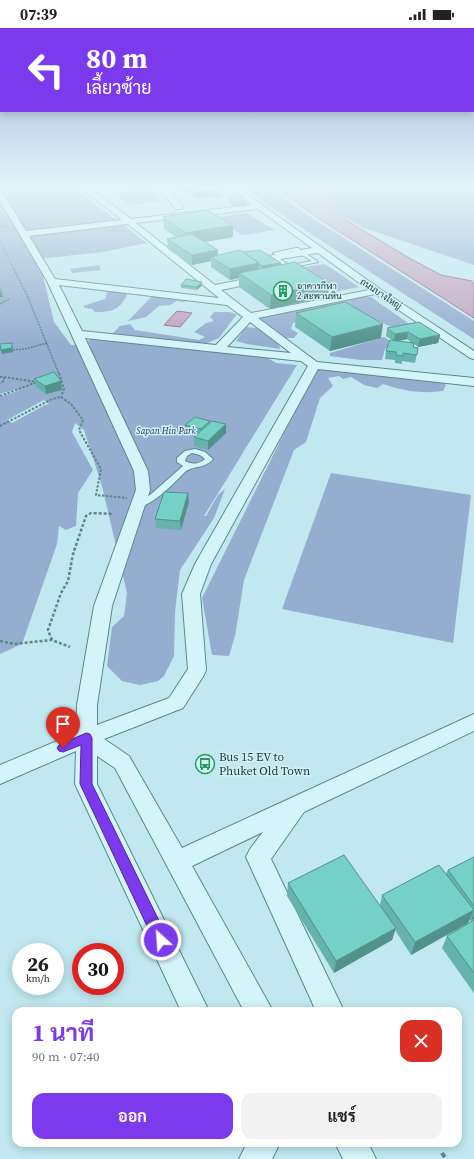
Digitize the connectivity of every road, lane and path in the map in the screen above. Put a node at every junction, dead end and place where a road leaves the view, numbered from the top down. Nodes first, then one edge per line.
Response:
1 (27, 240) edge
2 (154, 240) edge
3 (304, 240) edge
4 (0, 241) edge
5 (318, 250) junction
6 (302, 253) junction
7 (282, 256) junction
8 (300, 265) junction
9 (286, 267) junction
10 (52, 281) junction
11 (214, 288) junction
12 (377, 291) junction
13 (9, 300) dead end
14 (231, 302) junction
15 (0, 304) edge
16 (249, 317) junction
17 (78, 334) junction
18 (47, 343) junction
19 (218, 349) junction
20 (5, 350) edge
21 (474, 356) edge
22 (310, 361) junction
23 (0, 376) edge
24 (4, 377) junction
25 (61, 379) junction
26 (55, 380) edge
27 (43, 381) edge
28 (37, 382) junction
29 (474, 382) edge
30 (0, 384) edge
31 (0, 396) edge
32 (61, 397) junction
33 (0, 426) edge
34 (188, 466) dead end
35 (118, 497) dead end
36 (137, 505) junction
37 (112, 514) dead end
38 (52, 640) junction
39 (0, 641) edge
40 (70, 647) dead end
41 (474, 722) edge
42 (86, 738) junction
43 (0, 775) edge
44 (298, 805) junction
45 (177, 862) junction
46 (193, 1007) edge
47 (257, 1007) edge
48 (328, 1007) edge
49 (442, 1153) dead end
50 (446, 1159) edge

1 - 10 street
2 - 11 street
3 - 5 street, ถนนบางใหญ่
4 - 18 path
5 - 6 street
5 - 12 street, ถนนบางใหญ่
6 - 7 street
6 - 8 lane
7 - 8 lane
7 - 9 street
8 - 9 lane
9 - 11 street
10 - 14 street
10 - 17 street
11 - 14 street
12 - 16 street
12 - 21 street, ถนนบางใหญ่
13 - 15 path
14 - 16 street
16 - 19 street
16 - 22 street
17 - 19 street
17 - 36 street
18 - 20 path
18 - 25 path
19 - 22 street
22 - 29 street
22 - 42 street
23 - 24 path
24 - 28 path
24 - 30 path
25 - 26 path
25 - 32 path
27 - 28 path
28 - 31 path
32 - 33 path
32 - 35 path
34 - 36 lane
36 - 42 street
37 - 38 path
38 - 39 path
38 - 40 path
41 - 44 street
42 - 43 street
42 - 45 street
42 - 46 street
44 - 45 street
44 - 48 street
45 - 47 street
49 - 50 path

